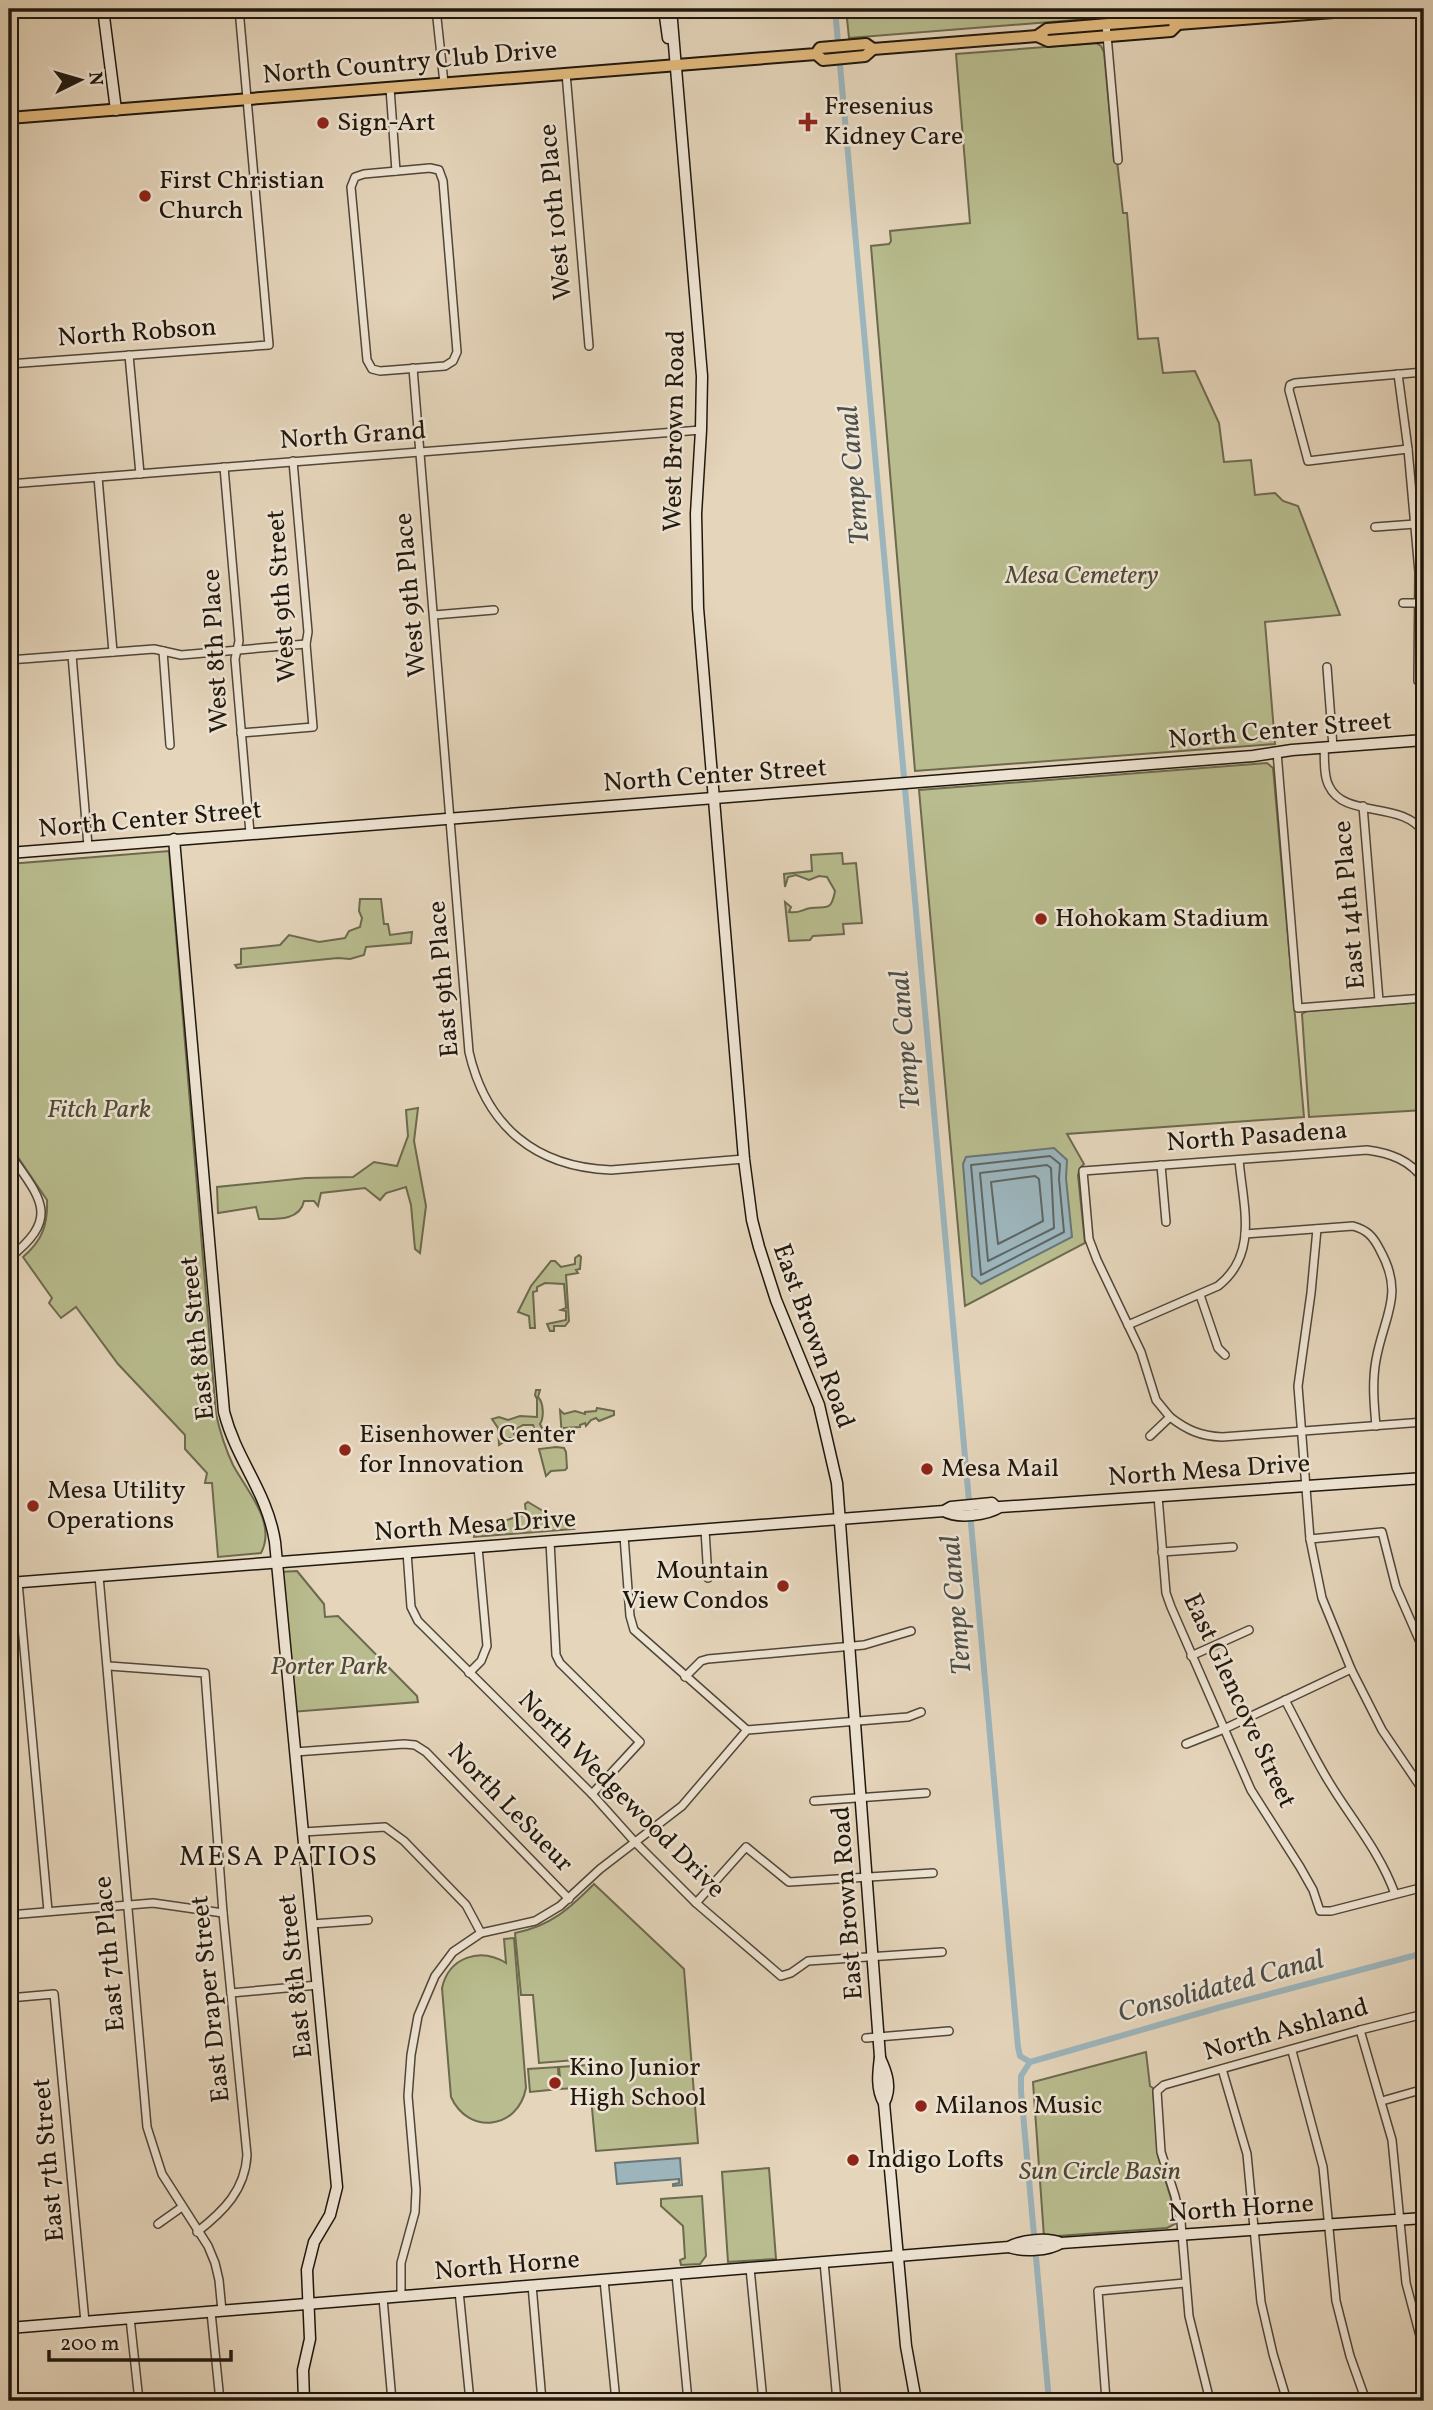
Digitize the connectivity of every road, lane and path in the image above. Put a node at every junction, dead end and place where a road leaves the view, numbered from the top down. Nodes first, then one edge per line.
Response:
1 (103, 9) edge
2 (239, 9) edge
3 (436, 9) edge
4 (664, 9) edge
5 (671, 9) edge
6 (1177, 9) edge
7 (1372, 9) edge
8 (1106, 24) junction
9 (1178, 24) junction
10 (1037, 36) junction
11 (1107, 36) junction
12 (675, 65) junction
13 (565, 73) junction
14 (444, 83) junction
15 (390, 88) junction
16 (248, 99) junction
17 (116, 110) junction
18 (9, 118) edge
19 (1118, 160) dead end
20 (396, 171) junction
21 (589, 346) dead end
22 (129, 355) junction
23 (9, 364) edge
24 (413, 368) junction
25 (1424, 372) edge
26 (1398, 374) junction
27 (701, 430) junction
28 (1408, 449) junction
29 (420, 452) junction
30 (293, 461) junction
31 (224, 467) junction
32 (140, 474) junction
33 (98, 477) junction
34 (9, 484) edge
35 (1415, 524) junction
36 (1375, 527) dead end
37 (1404, 603) dead end
38 (1419, 603) junction
39 (494, 610) dead end
40 (434, 615) junction
41 (306, 645) junction
42 (237, 650) junction
43 (163, 651) junction
44 (113, 652) junction
45 (72, 655) junction
46 (9, 660) edge
47 (1327, 667) dead end
48 (1421, 681) edge
49 (241, 733) junction
50 (1424, 740) edge
51 (170, 745) dead end
52 (1328, 747) junction
53 (1277, 752) junction
54 (714, 797) junction
55 (1363, 806) junction
56 (451, 818) junction
57 (250, 833) junction
58 (1424, 833) edge
59 (174, 839) junction
60 (88, 846) junction
61 (9, 853) edge
62 (1424, 998) edge
63 (1379, 1001) junction
64 (9, 1153) edge
65 (744, 1159) junction
66 (1239, 1160) junction
67 (1161, 1165) junction
68 (1424, 1180) edge
69 (1166, 1222) dead end
70 (1317, 1229) junction
71 (1245, 1234) junction
72 (9, 1258) edge
73 (1200, 1295) junction
74 (1128, 1325) junction
75 (1225, 1355) dead end
76 (1170, 1417) junction
77 (1424, 1422) edge
78 (1376, 1426) junction
79 (1301, 1432) junction
80 (1150, 1436) dead end
81 (1424, 1478) edge
82 (1304, 1485) junction
83 (1158, 1496) junction
84 (841, 1519) junction
85 (705, 1530) junction
86 (624, 1536) junction
87 (1310, 1539) junction
88 (550, 1541) junction
89 (478, 1547) junction
90 (1233, 1547) dead end
91 (407, 1552) junction
92 (1162, 1552) junction
93 (277, 1562) junction
94 (99, 1576) junction
95 (708, 1578) dead end
96 (13, 1582) edge
97 (1249, 1630) dead end
98 (911, 1631) dead end
99 (850, 1647) junction
100 (1423, 1647) edge
101 (1191, 1656) junction
102 (109, 1667) junction
103 (1351, 1669) junction
104 (469, 1674) junction
105 (685, 1677) junction
106 (1285, 1700) junction
107 (921, 1712) dead end
108 (855, 1721) junction
109 (1224, 1729) junction
110 (747, 1730) junction
111 (1186, 1744) dead end
112 (295, 1752) junction
113 (1424, 1792) edge
114 (926, 1793) dead end
115 (592, 1794) junction
116 (861, 1798) junction
117 (814, 1801) dead end
118 (303, 1832) junction
119 (634, 1841) junction
120 (933, 1873) dead end
121 (867, 1878) junction
122 (1424, 1886) edge
123 (1395, 1894) junction
124 (569, 1899) junction
125 (696, 1903) junction
126 (126, 1905) junction
127 (48, 1911) junction
128 (223, 1913) junction
129 (9, 1915) edge
130 (369, 1920) dead end
131 (312, 1924) junction
132 (481, 1933) junction
133 (942, 1952) dead end
134 (873, 1957) junction
135 (318, 1985) junction
136 (232, 1993) junction
137 (9, 1998) edge
138 (1424, 2014) edge
139 (1360, 2030) junction
140 (949, 2031) dead end
141 (879, 2037) junction
142 (866, 2038) dead end
143 (1292, 2051) junction
144 (1222, 2069) junction
145 (1424, 2089) edge
146 (1382, 2101) junction
147 (182, 2207) junction
148 (1424, 2218) edge
149 (1399, 2220) junction
150 (158, 2224) dead end
151 (1328, 2224) junction
152 (1254, 2230) junction
153 (197, 2232) junction
154 (1182, 2234) junction
155 (897, 2256) junction
156 (824, 2262) junction
157 (750, 2268) junction
158 (676, 2274) junction
159 (604, 2280) junction
160 (1185, 2283) junction
161 (532, 2285) junction
162 (9, 2291) edge
163 (459, 2291) junction
164 (401, 2296) junction
165 (383, 2298) junction
166 (308, 2304) junction
167 (216, 2311) junction
168 (130, 2318) junction
169 (85, 2322) junction
170 (10, 2328) edge
171 (1424, 2351) edge
172 (139, 2401) edge
173 (219, 2401) edge
174 (304, 2401) edge
175 (392, 2401) edge
176 (470, 2401) edge
177 (542, 2401) edge
178 (615, 2401) edge
179 (688, 2401) edge
180 (763, 2401) edge
181 (837, 2401) edge
182 (916, 2401) edge
183 (1106, 2401) edge
184 (1210, 2401) edge
185 (1287, 2401) edge
186 (1366, 2401) edge

1 - 17 street
2 - 16 street
3 - 14 street
4 - 12 street, West Brown Road
5 - 12 street, West Brown Road
6 - 9 street
7 - 9 main road, North Country Club Drive
8 - 9 main road, North Country Club Drive
8 - 10 main road, North Country Club Drive
8 - 11 street
9 - 11 main road, North Country Club Drive
10 - 11 main road, North Country Club Drive
10 - 12 main road, North Country Club Drive
11 - 19 street
12 - 13 main road, North Country Club Drive
12 - 27 street, West Brown Road
13 - 14 main road, North Country Club Drive
13 - 21 street, West 10th Place
14 - 15 main road, North Country Club Drive
15 - 16 main road, North Country Club Drive
15 - 20 street
16 - 17 main road, North Country Club Drive
16 - 22 street, North Robson
17 - 18 main road, North Country Club Drive
20 - 24 street
20 - 24 street
22 - 23 street, North Robson
22 - 32 street
24 - 29 street, West 9th Place
25 - 26 street
26 - 28 street
26 - 28 street
27 - 29 street, North Grand
27 - 54 street, West Brown Road
28 - 35 street
29 - 30 street, North Grand
29 - 40 street, West 9th Place
30 - 31 street, North Grand
30 - 41 street, West 9th Street
31 - 32 street, North Grand
31 - 42 street, West 8th Place
32 - 33 street, North Grand
33 - 34 street, North Grand
33 - 44 street
35 - 36 street
35 - 38 street
37 - 38 street
38 - 48 street
39 - 40 street
40 - 56 street, West 9th Place
41 - 42 street
41 - 49 street, West 9th Street
42 - 43 street
42 - 49 street, West 8th Place
43 - 44 street
43 - 51 street
44 - 45 street
45 - 46 street
45 - 60 street
47 - 52 street
49 - 57 street, West 8th Place
50 - 52 street, North Center Street
52 - 53 street, North Center Street
52 - 55 street
53 - 54 street, North Center Street
53 - 63 street
54 - 56 street, North Center Street
54 - 65 street, East Brown Road
55 - 58 street
55 - 63 street, East 14th Place
56 - 57 street, North Center Street
56 - 65 street, East 9th Place
57 - 59 street, North Center Street
59 - 60 street, North Center Street
59 - 93 street, East 8th Street
60 - 61 street, North Center Street
62 - 63 street
64 - 72 street
65 - 84 street, East Brown Road
66 - 67 street, North Pasadena
66 - 68 street, North Pasadena
66 - 71 street
67 - 69 street
67 - 74 street, North Pasadena
70 - 71 street
70 - 78 street
70 - 79 street
71 - 73 street
73 - 74 street
73 - 75 street
74 - 76 street
76 - 79 street
76 - 80 street
77 - 78 street
78 - 79 street
79 - 82 street
81 - 82 street, North Mesa Drive
82 - 83 street, North Mesa Drive
82 - 87 street
83 - 84 street, North Mesa Drive
83 - 92 street, East Glencove Street
84 - 85 street, North Mesa Drive
84 - 99 street, East Brown Road
85 - 86 street, North Mesa Drive
85 - 95 street
86 - 88 street, North Mesa Drive
86 - 105 street
87 - 100 street
87 - 103 street
88 - 89 street, North Mesa Drive
88 - 115 street
89 - 91 street, North Mesa Drive
89 - 104 street
90 - 92 street
91 - 93 street, North Mesa Drive
91 - 104 street, North Wedgewood Drive
92 - 101 street, East Glencove Street
93 - 94 street, North Mesa Drive
93 - 112 street, East 8th Street
94 - 96 street, North Mesa Drive
94 - 102 street, East 7th Place
96 - 127 street
97 - 101 street
98 - 99 street
99 - 105 street
99 - 108 street, East Brown Road
101 - 109 street, East Glencove Street
102 - 126 street, East 7th Place
102 - 128 street, East Draper Street
103 - 106 street
103 - 113 street
104 - 115 street, North Wedgewood Drive
105 - 110 street
106 - 109 street
106 - 123 street
107 - 108 street
108 - 110 street
108 - 116 street, East Brown Road
109 - 111 street
109 - 123 street, East Glencove Street
110 - 119 street
112 - 118 street, East 8th Street
112 - 124 street, North LeSueur
114 - 116 street
115 - 119 street, North Wedgewood Drive
116 - 117 street
116 - 121 street, East Brown Road
118 - 131 street, East 8th Street
118 - 132 street
119 - 124 street
119 - 125 street, North Wedgewood Drive
120 - 121 street
121 - 125 street
121 - 134 street, East Brown Road
122 - 123 street
124 - 132 street
125 - 134 street, North Wedgewood Drive
126 - 127 street
126 - 128 street
126 - 147 street, East 7th Place
127 - 129 street
128 - 136 street, East Draper Street
130 - 131 street
131 - 135 street, East 8th Street
132 - 164 street
133 - 134 street
134 - 141 street, East Brown Road
135 - 136 street
135 - 166 street, East 8th Street
136 - 153 street, East Draper Street
137 - 169 street, East 7th Street
138 - 139 street, North Ashland
139 - 143 street, North Ashland
139 - 146 street
140 - 141 street
141 - 142 street
141 - 155 street, East Brown Road
143 - 144 street, North Ashland
143 - 151 street
144 - 152 street
144 - 154 street, North Ashland
145 - 146 street
146 - 149 street
147 - 150 street
147 - 153 street, East 7th Place
148 - 149 street, North Horne
149 - 151 street, North Horne
149 - 171 street
151 - 152 street, North Horne
151 - 186 street
152 - 154 street, North Horne
152 - 185 street
153 - 167 street, East 7th Place
154 - 155 street, North Horne
154 - 160 street
155 - 156 street, North Horne
155 - 182 street, East Brown Road
156 - 157 street, North Horne
156 - 181 street
157 - 158 street, North Horne
157 - 180 street
158 - 159 street, North Horne
158 - 179 street
159 - 161 street, North Horne
159 - 178 street
160 - 183 street
160 - 184 street
161 - 163 street, North Horne
161 - 177 street
162 - 170 street
163 - 164 street, North Horne
163 - 176 street
164 - 165 street, North Horne
165 - 166 street, North Horne
165 - 175 street
166 - 167 street, North Horne
166 - 174 street, East 8th Street
167 - 168 street, North Horne
167 - 173 street, East 7th Place
168 - 169 street, North Horne
168 - 172 street
169 - 170 street, North Horne

